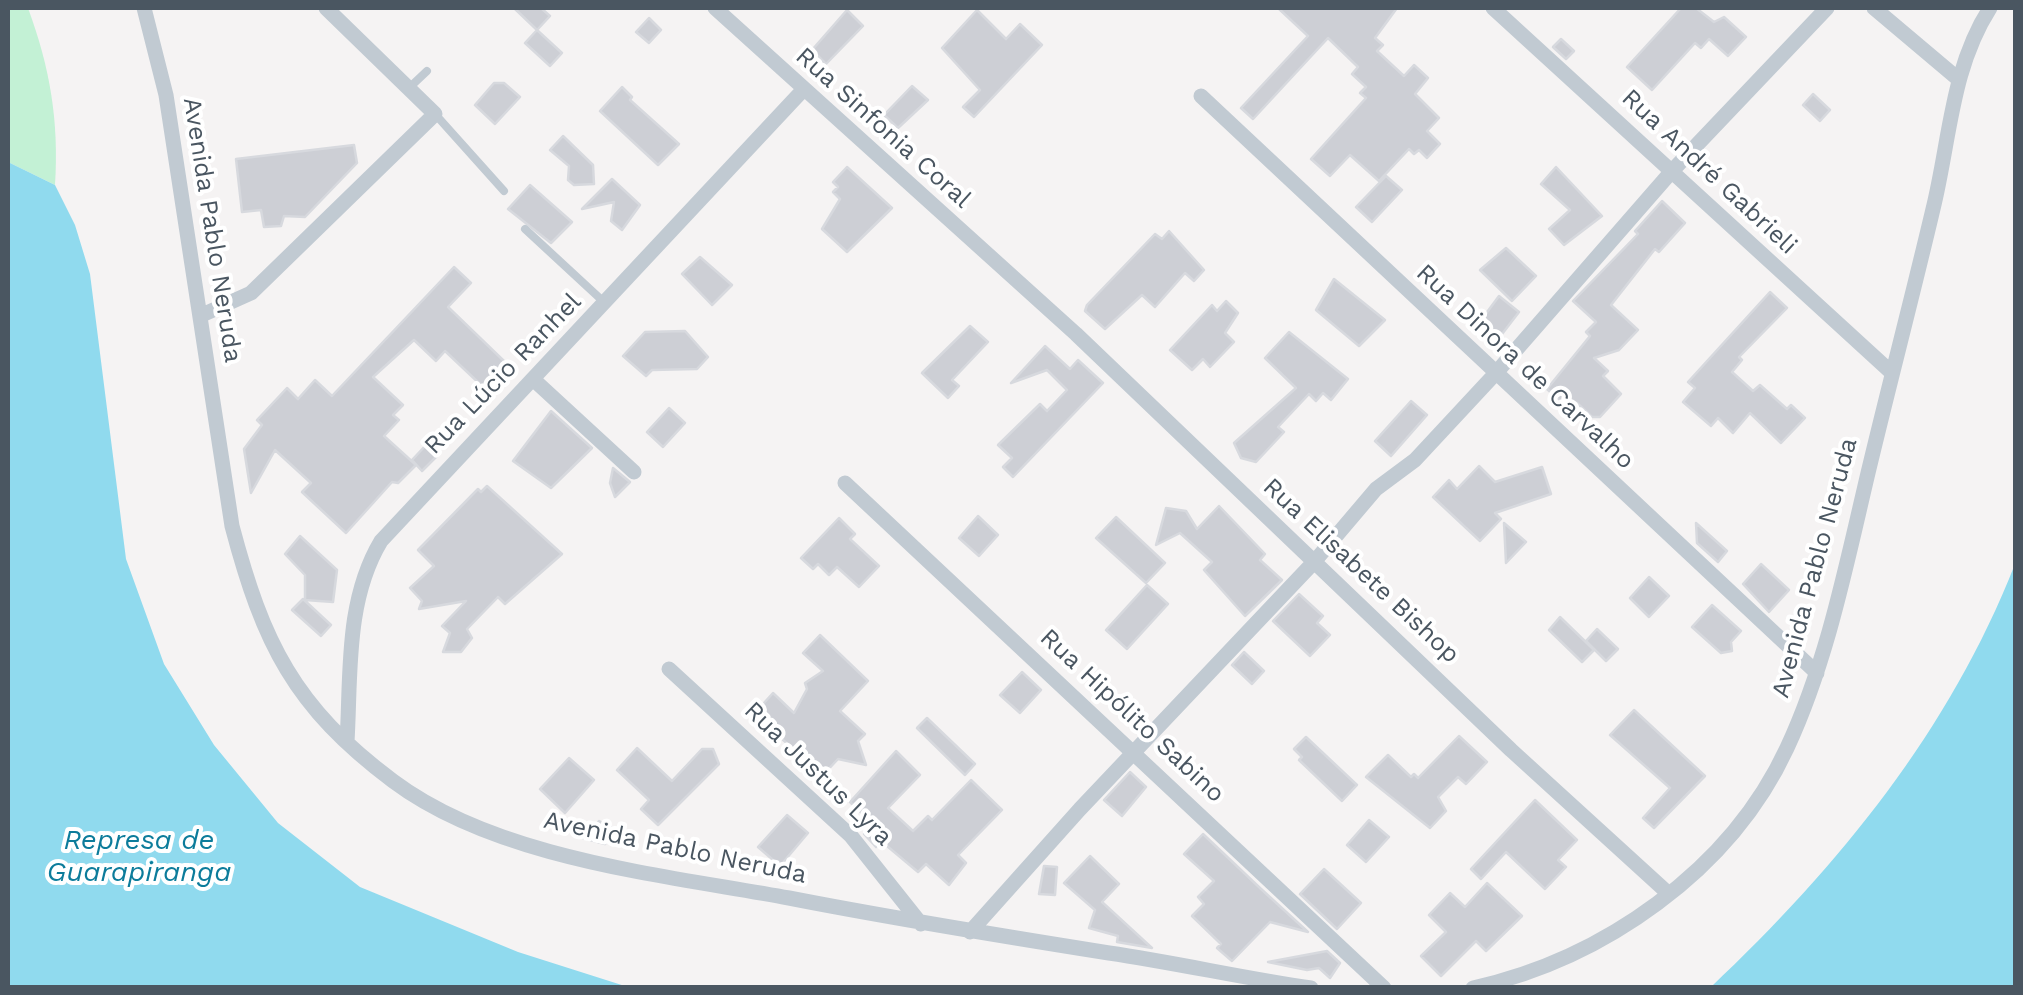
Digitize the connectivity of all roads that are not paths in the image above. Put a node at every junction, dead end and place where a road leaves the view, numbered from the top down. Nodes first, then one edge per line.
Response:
1 (144, 8) edge
2 (326, 8) edge
3 (715, 8) edge
4 (1493, 8) edge
5 (1827, 8) edge
6 (1874, 8) edge
7 (1990, 8) edge
8 (426, 71) dead end
9 (1957, 78) junction
10 (410, 87) junction
11 (803, 90) junction
12 (1201, 96) dead end
13 (435, 114) junction
14 (1672, 171) junction
15 (504, 191) dead end
16 (525, 229) dead end
17 (1020, 284) joint
18 (605, 303) junction
19 (202, 315) junction
20 (1892, 373) junction
21 (1494, 374) junction
22 (534, 380) junction
23 (634, 472) dead end
24 (845, 483) dead end
25 (1314, 562) junction
26 (669, 669) dead end
27 (1817, 674) junction
28 (347, 742) junction
29 (1134, 751) junction
30 (1669, 894) junction
31 (922, 924) junction
32 (970, 932) junction
33 (1311, 988) edge
34 (1384, 988) edge
35 (1473, 988) edge

1 - 19 street, Avenida Pablo Neruda
2 - 10 street
3 - 11 street, Rua Sinfonia Coral
4 - 14 street, Rua André Gabrieli
5 - 14 street
6 - 9 street
7 - 9 street, Avenida Pablo Neruda
8 - 10 lane
9 - 20 street, Avenida Pablo Neruda
10 - 13 street
11 - 17 street, Rua Sinfonia Coral
11 - 18 street, Rua Lúcio Ranhel
12 - 21 street, Rua Dinora de Carvalho
13 - 15 lane
13 - 19 street
14 - 20 street, Rua André Gabrieli
14 - 21 street
16 - 18 lane
17 - 25 street, Rua Elisabete Bishop
18 - 22 street, Rua Lúcio Ranhel
19 - 28 street, Avenida Pablo Neruda
20 - 27 street, Avenida Pablo Neruda
21 - 25 street
21 - 27 street, Rua Dinora de Carvalho
22 - 23 street
22 - 28 street, Rua Lúcio Ranhel
24 - 29 street, Rua Hipólito Sabino
25 - 29 street
25 - 30 street, Rua Elisabete Bishop
26 - 31 street, Rua Justus Lyra
27 - 30 street, Avenida Pablo Neruda
28 - 31 street, Avenida Pablo Neruda
29 - 32 street
29 - 34 street, Rua Hipólito Sabino
30 - 35 street, Avenida Pablo Neruda
31 - 32 street, Avenida Pablo Neruda
32 - 33 street, Avenida Pablo Neruda

